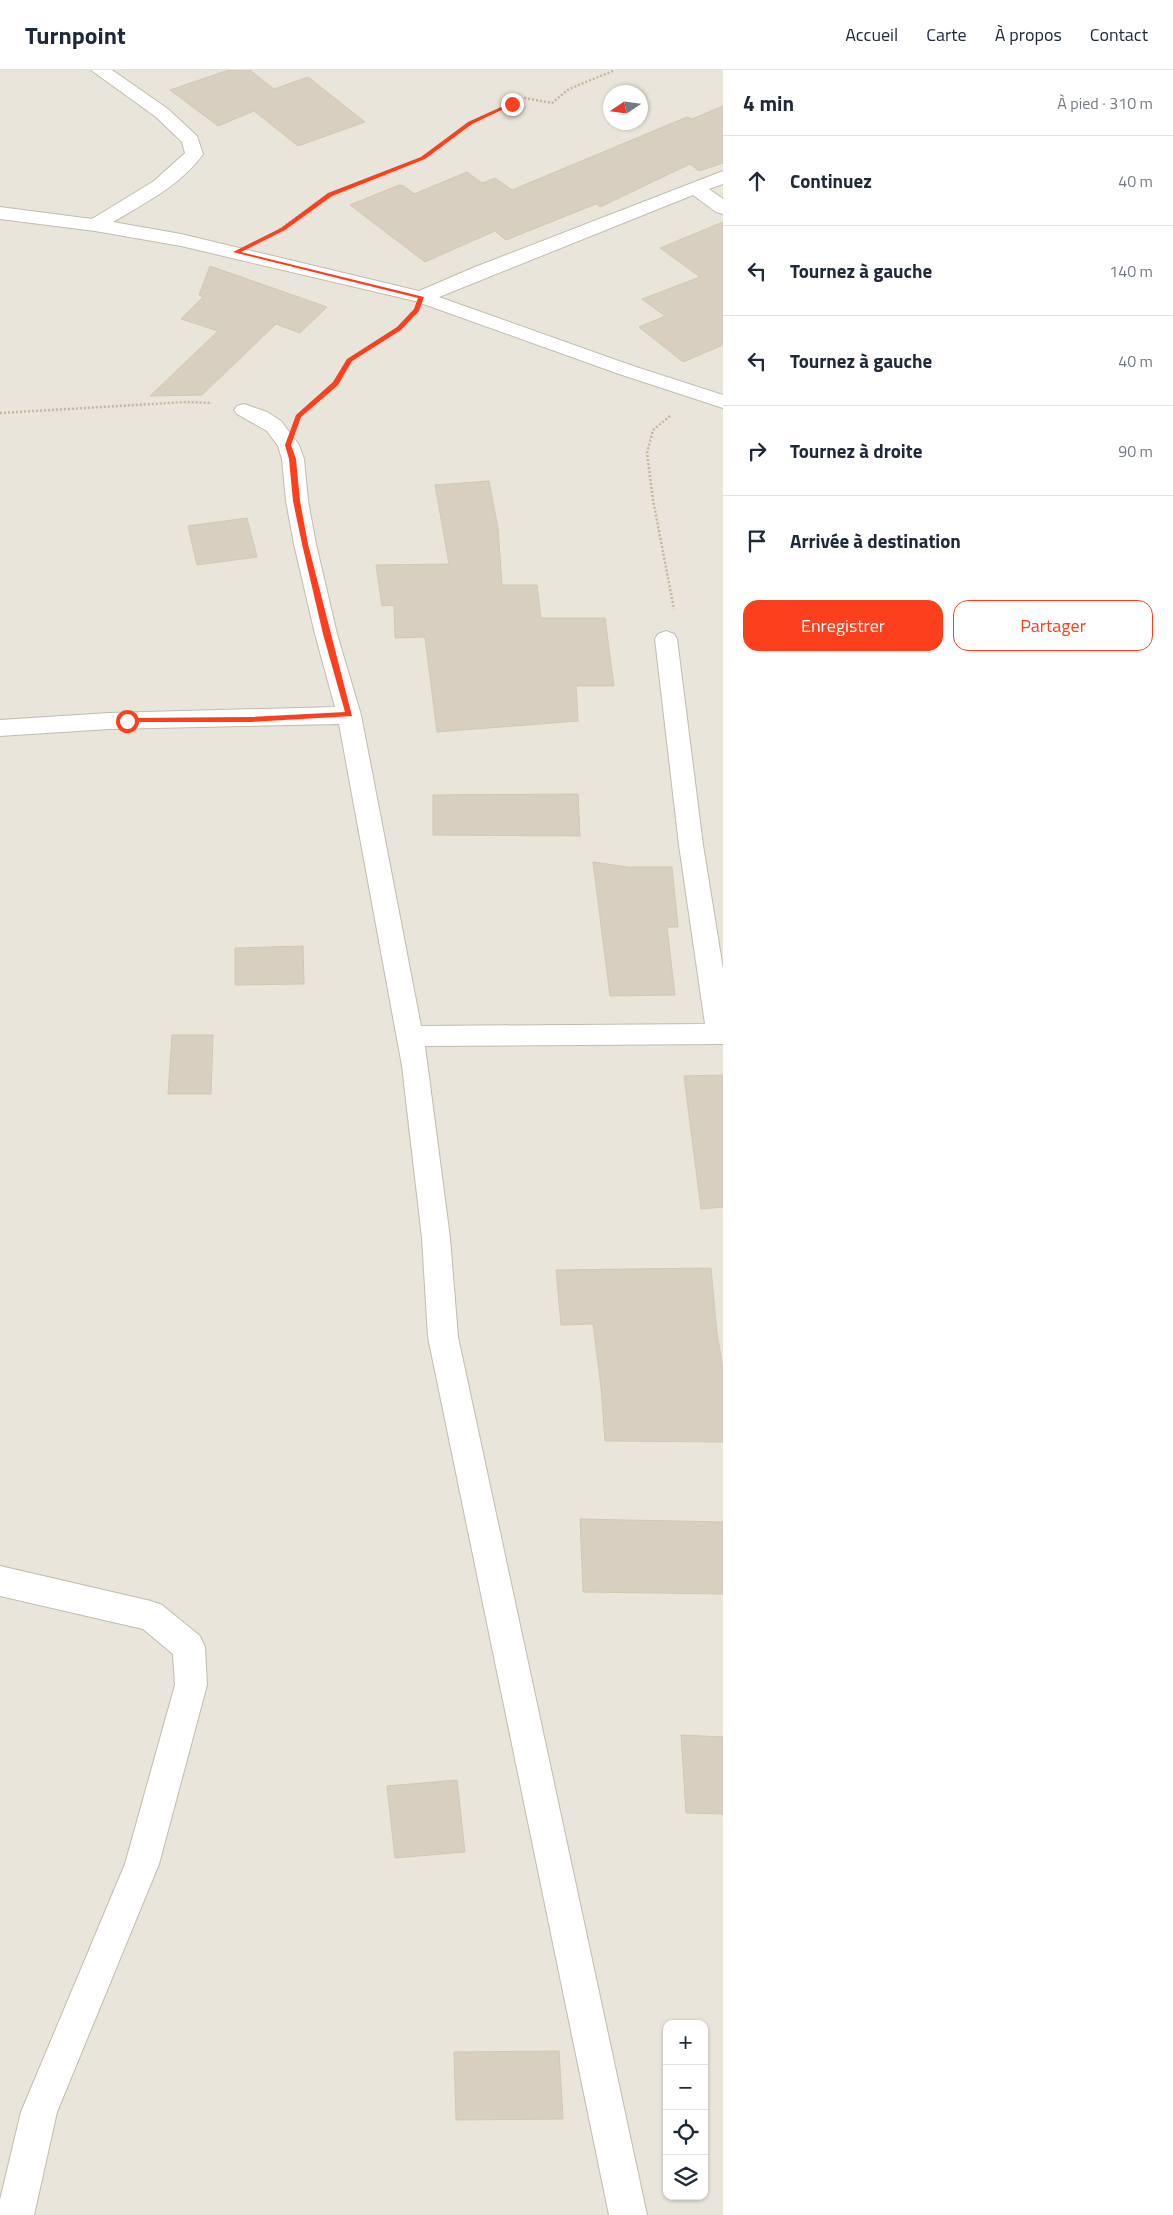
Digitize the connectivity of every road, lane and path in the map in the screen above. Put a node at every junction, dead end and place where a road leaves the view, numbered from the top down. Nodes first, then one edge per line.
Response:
1 (100, 70) edge
2 (615, 70) edge
3 (723, 177) edge
4 (694, 188) junction
5 (723, 208) edge
6 (0, 213) edge
7 (95, 225) junction
8 (236, 252) junction
9 (421, 297) junction
10 (698, 395) junction
11 (723, 402) edge
12 (244, 410) joint
13 (0, 414) edge
14 (288, 445) junction
15 (666, 639) joint
16 (349, 714) junction
17 (0, 728) edge
18 (721, 1034) edge
19 (410, 1036) junction
20 (0, 1581) edge
21 (15, 2215) edge
22 (628, 2215) edge

1 - 7 street
2 - 8 path
3 - 4 street
4 - 5 street
4 - 9 street
6 - 7 street
7 - 8 street
8 - 9 street
9 - 10 street
9 - 14 path
10 - 11 street
10 - 15 path
12 - 13 path
12 - 14 street
14 - 16 street
15 - 18 street
16 - 17 street
16 - 19 street
18 - 19 street
19 - 22 street
20 - 21 street

